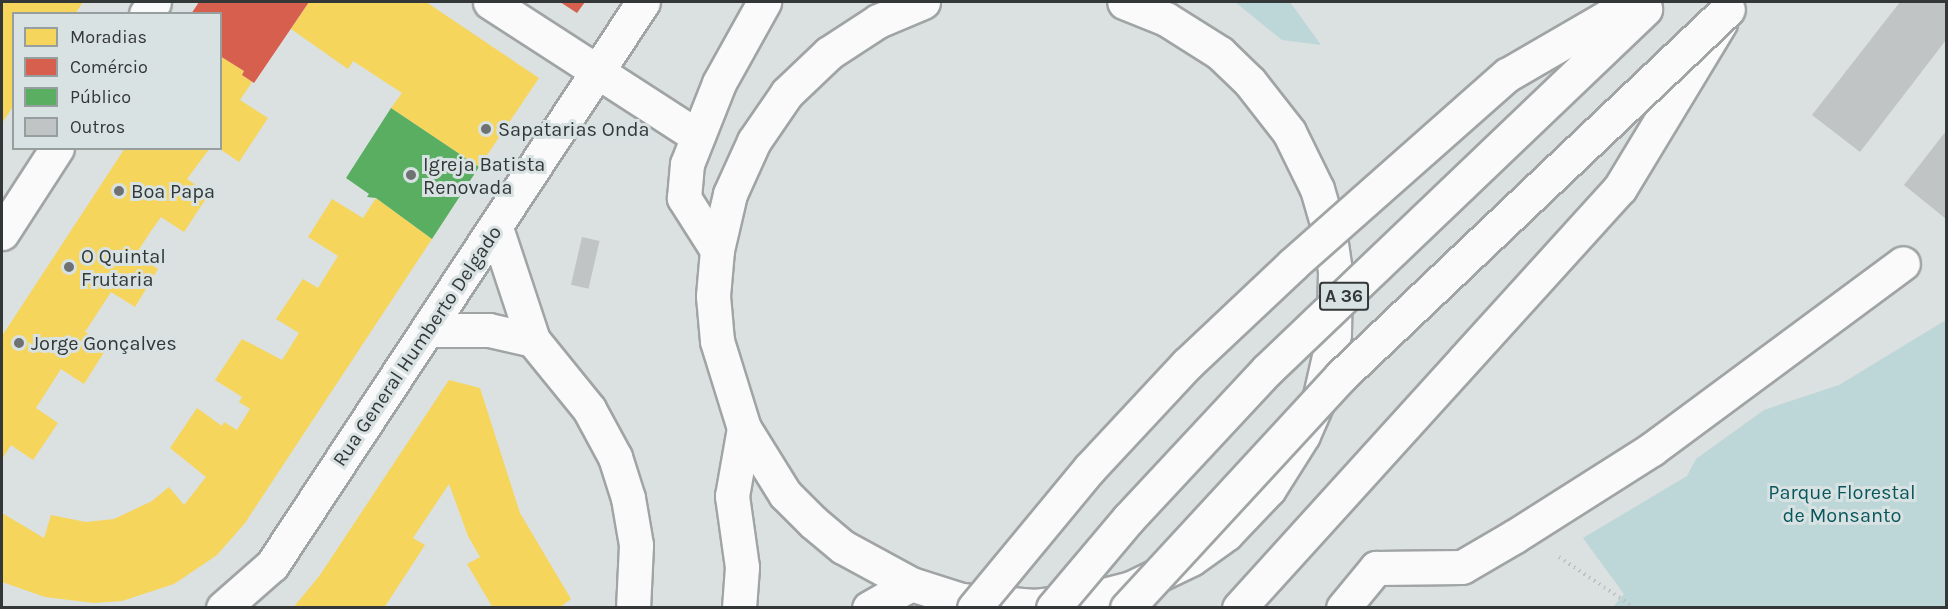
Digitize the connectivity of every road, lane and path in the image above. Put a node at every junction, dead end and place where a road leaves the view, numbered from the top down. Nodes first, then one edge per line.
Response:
1 (490, 2) edge
2 (643, 2) edge
3 (764, 2) edge
4 (923, 2) edge
5 (1124, 2) edge
6 (1633, 2) edge
7 (1653, 2) edge
8 (1732, 5) edge
9 (597, 73) junction
10 (697, 136) junction
11 (56, 150) edge
12 (496, 228) junction
13 (2, 233) edge
14 (717, 250) junction
15 (1903, 263) dead end
16 (429, 330) junction
17 (533, 340) junction
18 (744, 428) junction
19 (1515, 536) junction
20 (1154, 579) junction
21 (912, 584) junction
22 (967, 605) edge
23 (223, 608) edge
24 (633, 608) edge
25 (739, 608) edge
26 (868, 608) edge
27 (1053, 608) edge
28 (1126, 608) edge
29 (1133, 608) edge
30 (1239, 608) edge
31 (1343, 608) edge
32 (1635, 608) edge

1 - 9 main road
2 - 9 main road, Rua General Humberto Delgado
3 - 10 main road
4 - 14 main road
5 - 20 main road
6 - 22 main road, bridge
7 - 27 main road, A 36, bridge
8 - 28 main road, A 36, bridge
8 - 30 main road, bridge
9 - 10 main road
9 - 12 main road, Rua General Humberto Delgado
10 - 14 main road
11 - 13 main road
12 - 16 main road, Rua General Humberto Delgado
12 - 17 main road
14 - 18 main road
15 - 19 main road
16 - 17 main road
16 - 23 main road, Rua General Humberto Delgado
17 - 24 main road
18 - 21 main road
18 - 25 main road
19 - 31 main road
19 - 32 path
20 - 22 main road
20 - 29 main road
21 - 22 main road
21 - 26 main road

